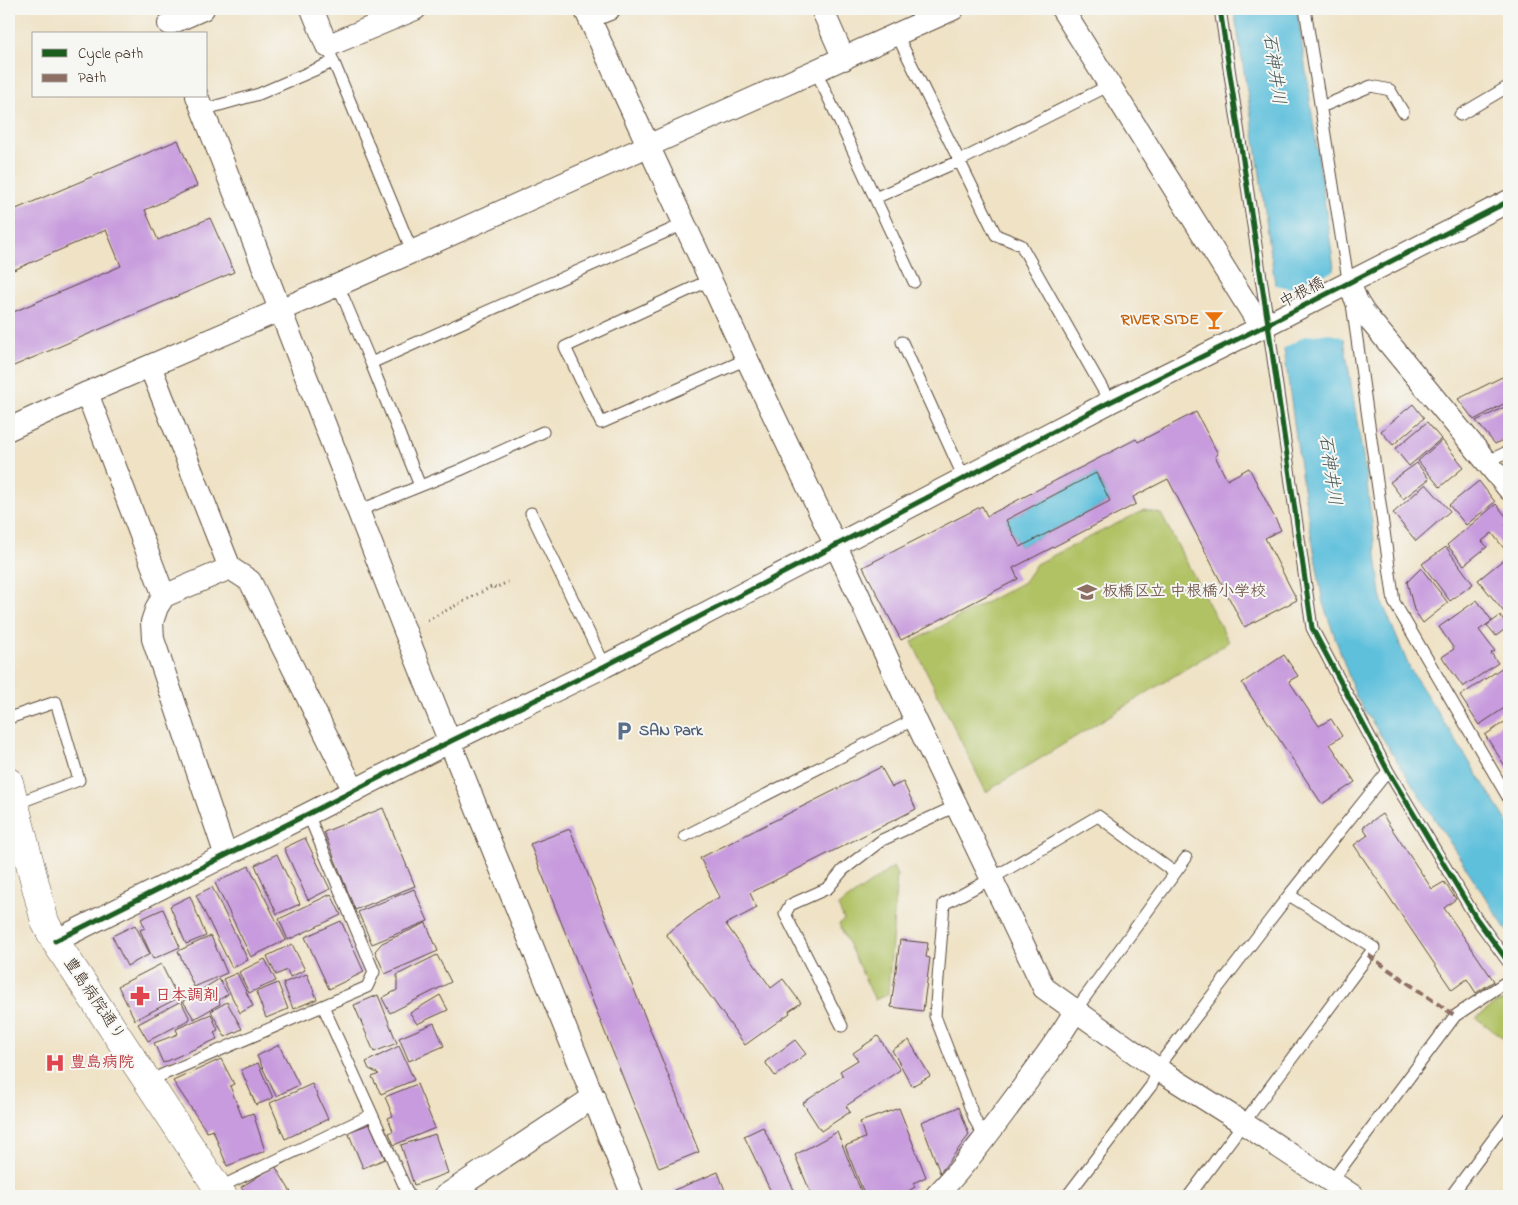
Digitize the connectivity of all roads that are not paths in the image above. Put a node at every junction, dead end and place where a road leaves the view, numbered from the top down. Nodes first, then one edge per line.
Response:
1 (203, 9) edge
2 (312, 9) edge
3 (415, 9) edge
4 (822, 9) edge
5 (953, 9) edge
6 (1062, 9) edge
7 (1220, 9) edge
8 (1306, 9) edge
9 (594, 12) edge
10 (168, 22) edge
11 (898, 35) junction
12 (330, 54) junction
13 (844, 59) junction
14 (816, 71) junction
15 (1110, 85) junction
16 (1509, 86) edge
17 (200, 103) edge
18 (1321, 107) junction
19 (1403, 112) dead end
20 (1460, 115) dead end
21 (648, 146) junction
22 (959, 161) junction
23 (875, 198) junction
24 (1509, 201) edge
25 (684, 224) junction
26 (412, 251) junction
27 (710, 280) junction
28 (914, 282) dead end
29 (1346, 284) junction
30 (338, 285) junction
31 (280, 311) junction
32 (1267, 324) junction
33 (902, 342) dead end
34 (747, 360) junction
35 (371, 364) junction
36 (150, 366) junction
37 (87, 393) junction
38 (1110, 402) junction
39 (9, 429) edge
40 (543, 432) dead end
41 (1509, 451) edge
42 (1486, 462) junction
43 (964, 478) junction
44 (420, 486) junction
45 (1509, 489) edge
46 (358, 511) junction
47 (531, 513) dead end
48 (836, 546) junction
49 (230, 568) junction
50 (164, 596) junction
51 (605, 666) junction
52 (9, 718) edge
53 (915, 719) junction
54 (451, 741) junction
55 (1388, 771) junction
56 (354, 791) junction
57 (12, 793) edge
58 (1509, 798) edge
59 (956, 806) junction
60 (308, 814) junction
61 (685, 836) dead end
62 (226, 856) junction
63 (1186, 858) dead end
64 (1175, 873) junction
65 (991, 879) junction
66 (1289, 895) junction
67 (55, 941) junction
68 (1509, 962) edge
69 (1509, 980) edge
70 (323, 1006) junction
71 (1075, 1011) junction
72 (842, 1026) dead end
73 (1159, 1070) junction
74 (148, 1082) junction
75 (594, 1097) junction
76 (371, 1115) junction
77 (1509, 1118) edge
78 (1242, 1123) junction
79 (985, 1138) junction
80 (1326, 1189) edge
81 (221, 1192) edge
82 (409, 1196) edge
83 (445, 1196) edge
84 (633, 1196) edge
85 (936, 1196) edge
86 (1067, 1196) edge
87 (1189, 1196) edge
88 (1353, 1196) edge
89 (1451, 1196) edge

1 - 10 street
2 - 12 street
3 - 12 street
4 - 13 street
5 - 11 street
6 - 15 street
7 - 32 lane
8 - 18 lane
9 - 21 street
11 - 13 street
11 - 22 lane
12 - 17 lane
12 - 26 lane
13 - 14 street
14 - 21 street
14 - 23 lane
15 - 22 lane
15 - 32 street
16 - 20 lane
17 - 31 street
18 - 19 lane
18 - 29 lane
21 - 25 street
21 - 26 street
22 - 23 lane
22 - 38 lane
23 - 28 lane
24 - 29 street, 中根橋
25 - 27 street
25 - 35 lane
26 - 30 street
27 - 34 street
27 - 34 lane
29 - 32 street, 中根橋
29 - 42 street
29 - 58 lane
30 - 31 street
30 - 35 lane
31 - 36 street
31 - 46 street
32 - 38 street, 中根橋
32 - 55 lane
33 - 43 lane
34 - 48 street
35 - 44 lane
36 - 37 street
36 - 49 street
37 - 39 street
37 - 50 street
38 - 43 street, 中根橋
40 - 44 lane
41 - 42 lane
42 - 45 street
43 - 48 street, 中根橋
44 - 46 lane
46 - 54 street
47 - 51 lane
48 - 51 street, 中根橋
48 - 53 street
49 - 50 street
49 - 56 street
50 - 62 street
51 - 54 street, 中根橋
52 - 57 lane
53 - 59 street
53 - 61 lane
54 - 56 street, 中根橋
54 - 75 street
55 - 66 lane
55 - 68 lane
56 - 60 street, 中根橋
57 - 67 street, 豊島病院通り
59 - 65 street
59 - 72 lane
60 - 62 street, 中根橋
60 - 70 lane
62 - 67 street, 中根橋
63 - 64 lane
64 - 65 lane
64 - 71 lane
65 - 71 street
65 - 79 lane
66 - 73 lane
66 - 78 lane
67 - 74 street, 豊島病院通り
69 - 80 lane
70 - 74 lane
70 - 76 lane
71 - 73 street
71 - 79 street
73 - 78 street
73 - 86 lane
74 - 81 street, 豊島病院通り
75 - 83 street
75 - 84 street
76 - 81 lane
76 - 82 lane
77 - 89 lane
78 - 80 street
78 - 87 lane
79 - 85 street
80 - 88 street

